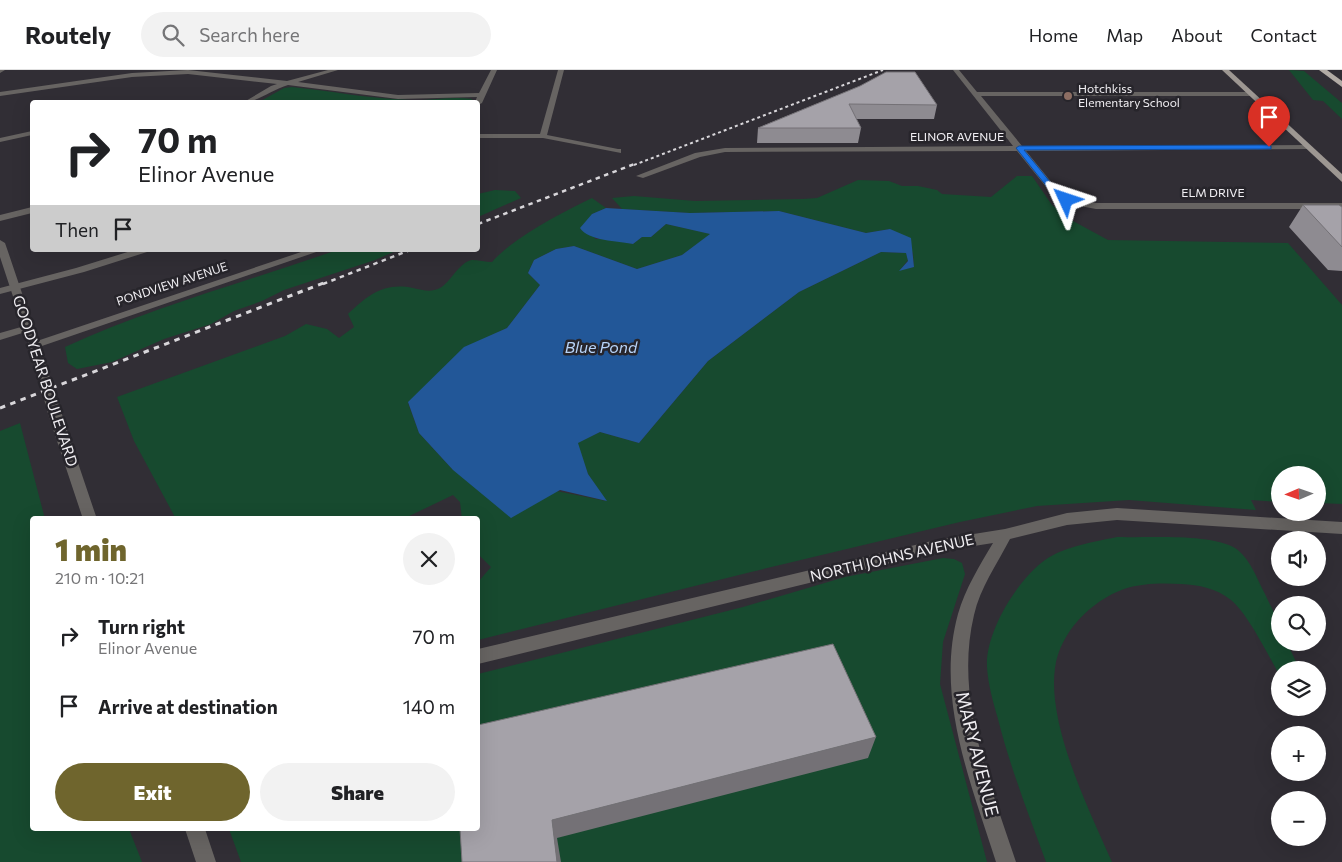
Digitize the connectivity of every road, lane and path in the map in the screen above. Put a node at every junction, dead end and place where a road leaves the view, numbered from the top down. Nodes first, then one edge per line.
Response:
1 (335, 70) edge
2 (494, 70) edge
3 (561, 70) edge
4 (956, 70) edge
5 (1225, 70) edge
6 (1324, 70) edge
7 (286, 83) junction
8 (1342, 85) edge
9 (0, 94) edge
10 (976, 94) junction
11 (1250, 94) junction
12 (481, 95) junction
13 (250, 100) edge
14 (479, 100) edge
15 (30, 133) edge
16 (480, 136) edge
17 (543, 136) junction
18 (0, 140) edge
19 (1307, 147) junction
20 (1019, 148) junction
21 (618, 151) dead end
22 (640, 176) dead end
23 (1342, 179) edge
24 (1342, 206) edge
25 (30, 210) edge
26 (0, 218) edge
27 (0, 243) edge
28 (137, 252) edge
29 (311, 252) edge
30 (15, 288) junction
31 (0, 291) edge
32 (28, 328) junction
33 (0, 337) edge
34 (35, 345) junction
35 (40, 362) joint
36 (55, 417) joint
37 (89, 516) edge
38 (1342, 528) edge
39 (1005, 535) junction
40 (480, 657) edge
41 (196, 831) edge
42 (206, 862) edge
43 (1006, 862) edge

1 - 7 street
2 - 12 street
3 - 17 street
4 - 10 street, ELM DRIVE
5 - 11 main road
6 - 8 highway
7 - 9 street
7 - 12 street
7 - 13 street
10 - 11 street
10 - 20 street, ELM DRIVE
11 - 19 main road
12 - 14 street
15 - 18 street
16 - 17 street
17 - 21 street
19 - 20 street, ELINOR AVENUE
19 - 23 main road
20 - 22 street, ELINOR AVENUE
20 - 24 street, ELM DRIVE
25 - 26 street
27 - 30 street, GOODYEAR BOULEVARD
28 - 30 street
29 - 34 street, PONDVIEW AVENUE
30 - 31 street
30 - 32 street, GOODYEAR BOULEVARD
32 - 33 street
32 - 34 street, GOODYEAR BOULEVARD
34 - 35 street, GOODYEAR BOULEVARD
35 - 36 street, GOODYEAR BOULEVARD
36 - 37 street, GOODYEAR BOULEVARD
38 - 39 street, NORTH JOHNS AVENUE
39 - 40 street, NORTH JOHNS AVENUE
39 - 43 street, MARY AVENUE
41 - 42 street

